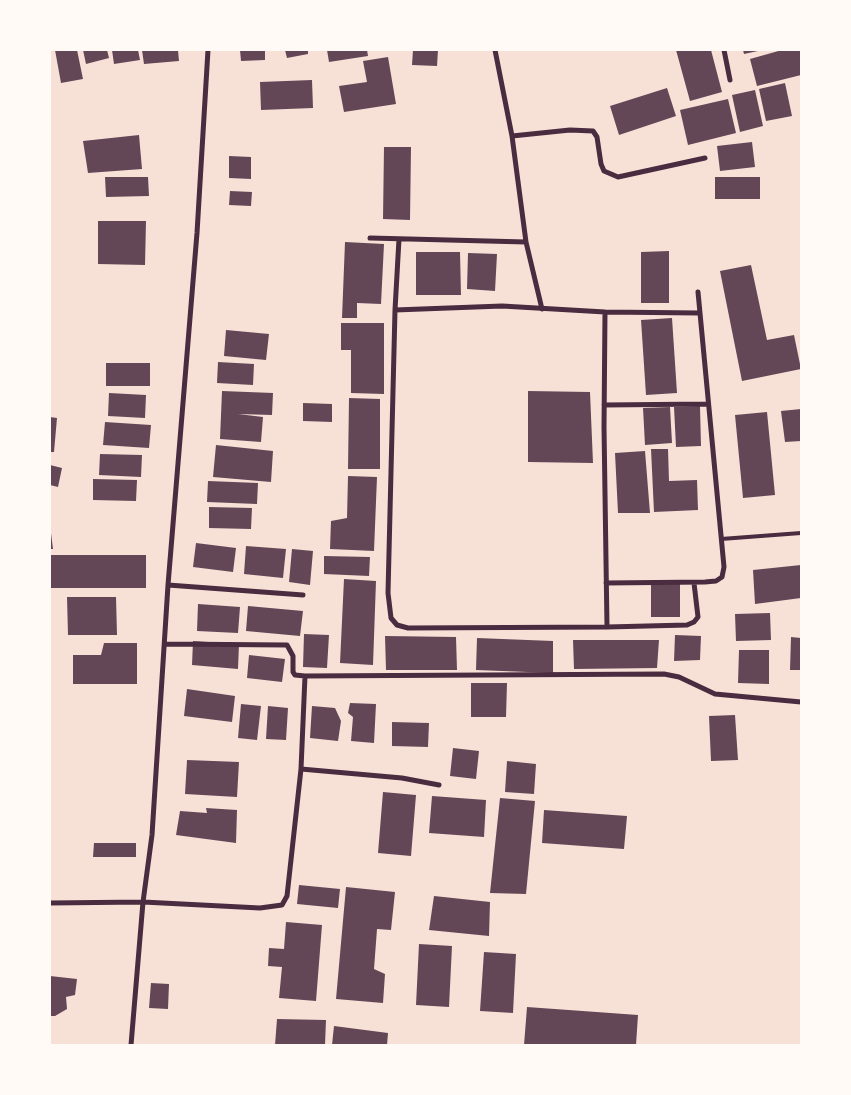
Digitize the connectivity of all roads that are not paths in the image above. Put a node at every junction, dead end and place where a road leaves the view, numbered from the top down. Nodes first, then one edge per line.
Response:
1 (208, 50) edge
2 (495, 50) edge
3 (724, 50) edge
4 (730, 80) dead end
5 (512, 136) junction
6 (705, 158) dead end
7 (370, 238) dead end
8 (399, 239) junction
9 (526, 242) junction
10 (698, 292) dead end
11 (542, 309) junction
12 (395, 310) junction
13 (605, 312) junction
14 (699, 313) junction
15 (604, 404) junction
16 (708, 404) junction
17 (801, 533) edge
18 (721, 539) junction
19 (606, 583) junction
20 (694, 583) junction
21 (168, 585) junction
22 (303, 596) dead end
23 (607, 627) junction
24 (166, 644) junction
25 (305, 676) junction
26 (801, 702) edge
27 (301, 769) junction
28 (439, 785) dead end
29 (143, 902) junction
30 (50, 903) edge
31 (131, 1045) edge

1 - 21 street
2 - 5 street
3 - 4 street
5 - 6 street
5 - 9 street
7 - 8 street
8 - 9 street
8 - 12 street
9 - 11 street
10 - 14 street
11 - 12 street
11 - 13 street
12 - 23 street
13 - 14 street
13 - 15 street
14 - 16 street
15 - 16 street
15 - 19 street
16 - 18 street
17 - 18 lane
18 - 20 street
19 - 20 street
19 - 23 street
20 - 23 street
21 - 22 street
21 - 24 street
24 - 25 street
24 - 29 street
25 - 26 street
25 - 27 street
27 - 28 street
27 - 29 street
29 - 30 street
29 - 31 street

